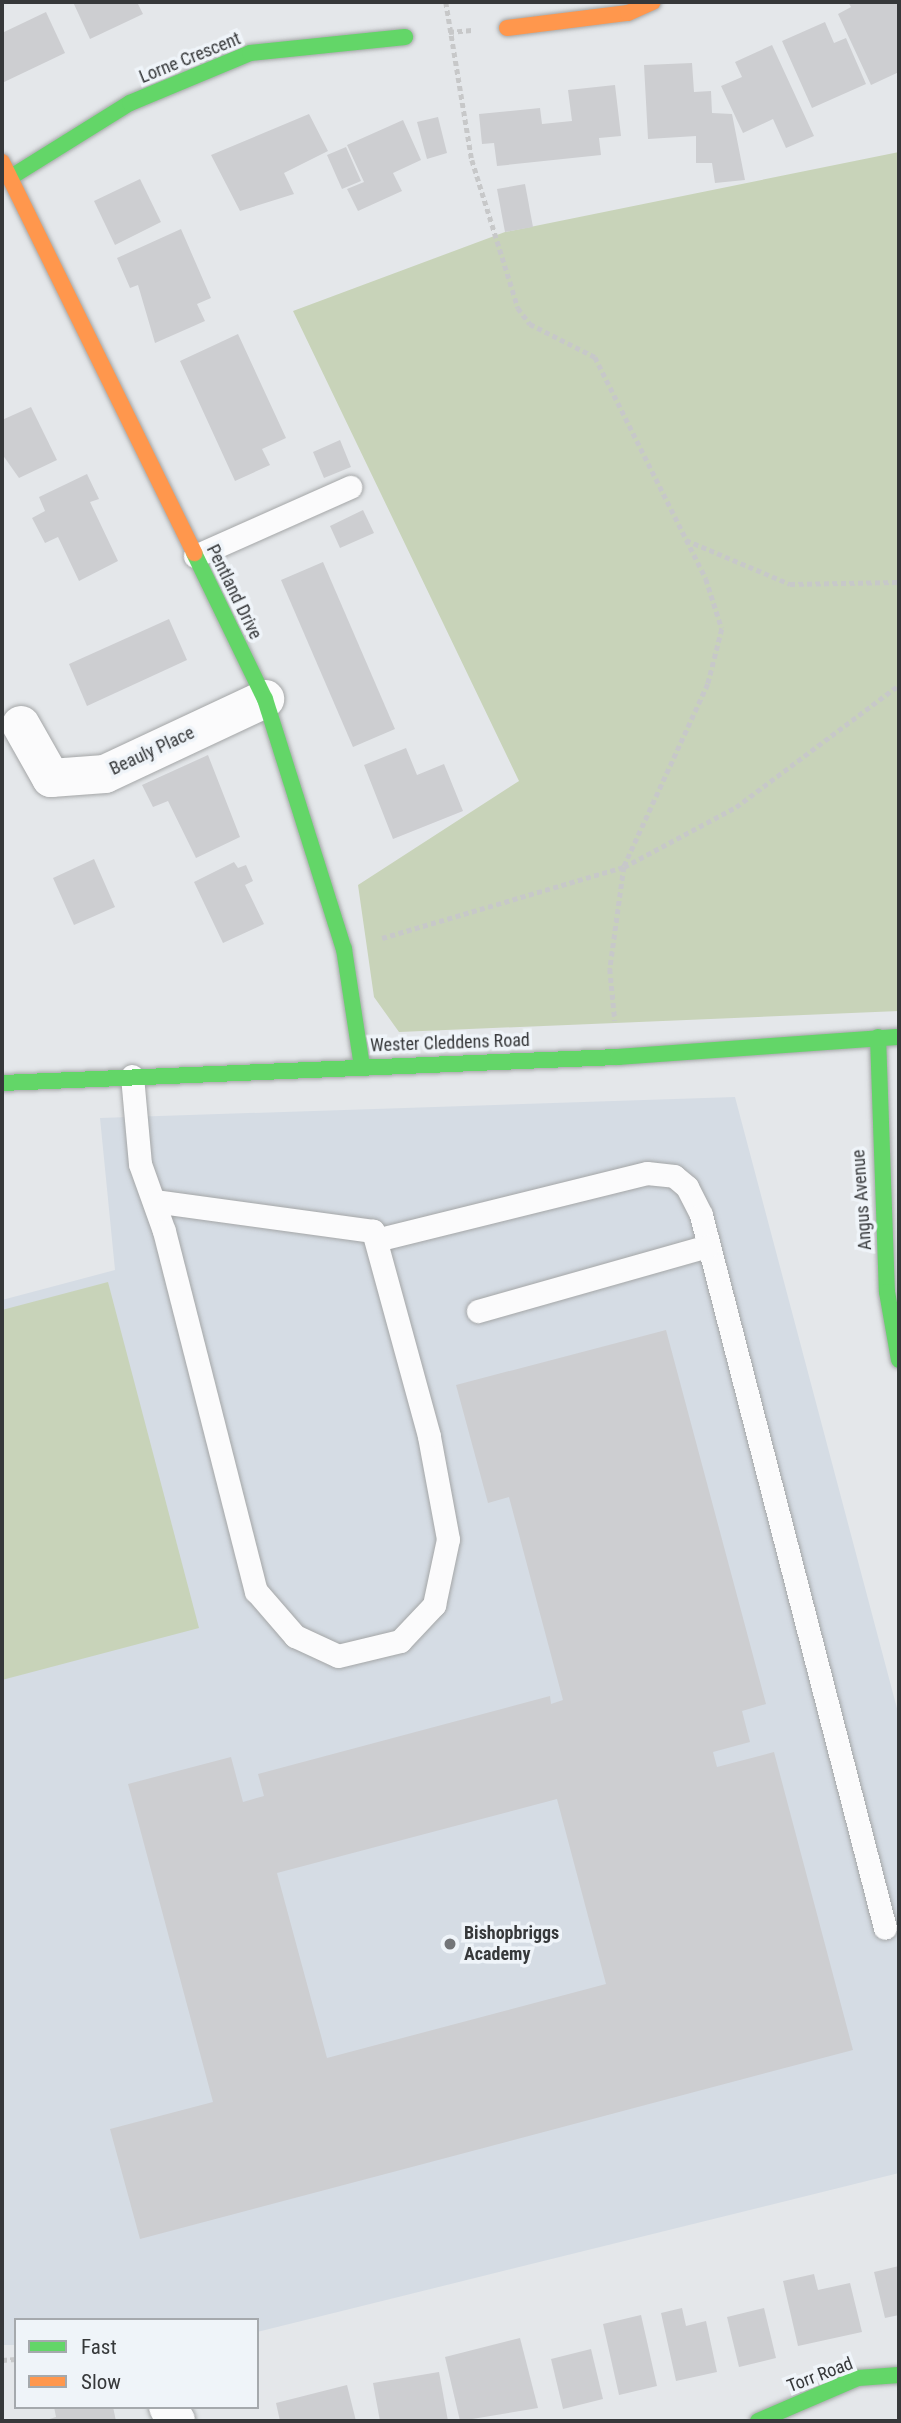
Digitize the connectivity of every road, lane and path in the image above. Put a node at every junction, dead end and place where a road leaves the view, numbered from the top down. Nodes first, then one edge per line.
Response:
1 (446, 2) edge
2 (653, 2) edge
3 (508, 28) joint
4 (451, 31) junction
5 (405, 37) joint
6 (2, 162) edge
7 (11, 177) junction
8 (349, 487) dead end
9 (686, 540) junction
10 (195, 556) junction
11 (899, 582) edge
12 (899, 685) edge
13 (265, 699) junction
14 (21, 725) dead end
15 (624, 867) junction
16 (344, 949) junction
17 (878, 1037) junction
18 (899, 1037) edge
19 (618, 1057) junction
20 (362, 1066) junction
21 (132, 1076) junction
22 (2, 1083) edge
23 (154, 1201) junction
24 (376, 1240) junction
25 (708, 1246) junction
26 (478, 1311) dead end
27 (899, 1360) edge
28 (885, 1928) dead end
29 (899, 2375) edge
30 (758, 2421) edge

1 - 4 path
2 - 3 street
3 - 4 path
4 - 5 path
4 - 9 path
5 - 7 street, Lorne Crescent
6 - 7 street, Pentland Drive
7 - 10 street, Pentland Drive
8 - 10 lane
9 - 11 path
9 - 15 path
10 - 13 street, Pentland Drive
12 - 15 path
13 - 14 street, Beauly Place
13 - 16 street, Pentland Drive
15 - 16 path
15 - 19 path
16 - 20 street, Pentland Drive
17 - 18 street, Wester Cleddens Road
17 - 19 street, Wester Cleddens Road
17 - 27 street, Angus Avenue
19 - 20 street, Wester Cleddens Road
20 - 21 street, Wester Cleddens Road
21 - 22 street, Wester Cleddens Road
21 - 23 lane
23 - 24 lane
23 - 24 lane
24 - 25 lane
25 - 26 lane
25 - 28 lane
29 - 30 street, Torr Road

